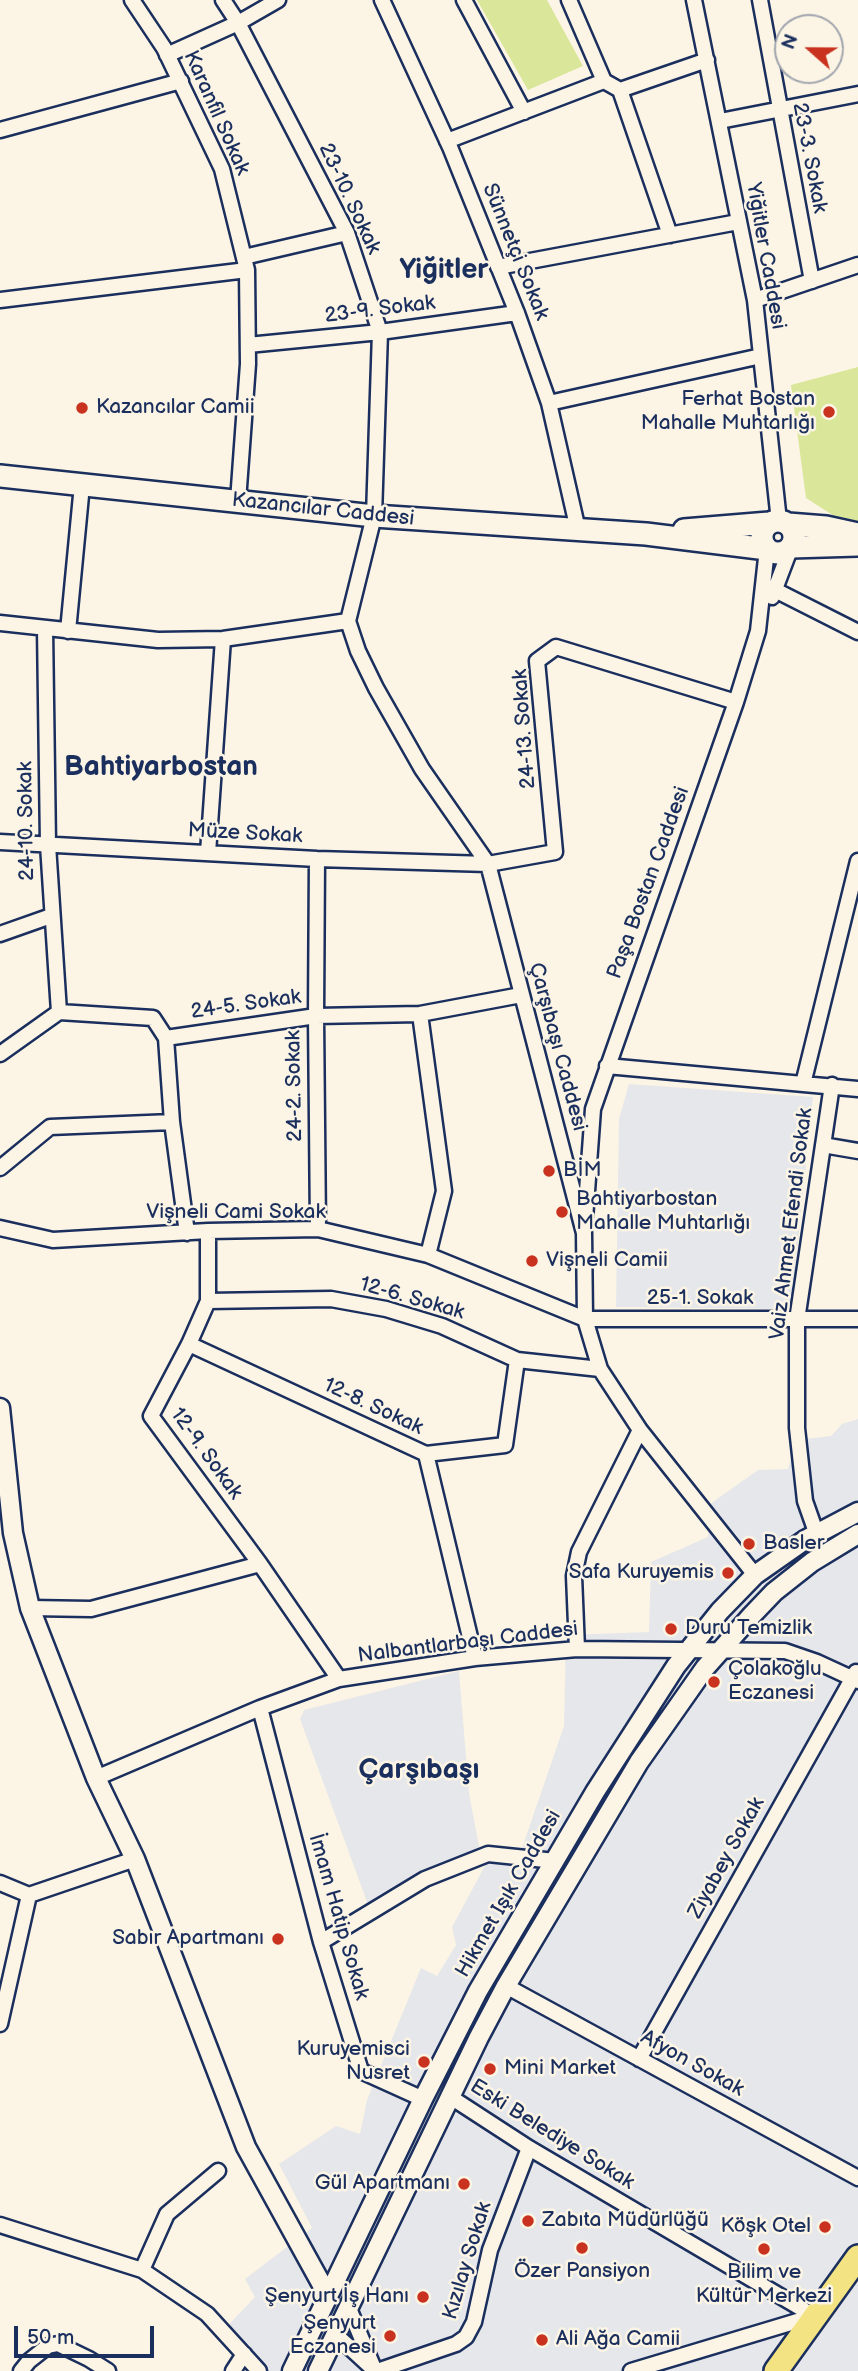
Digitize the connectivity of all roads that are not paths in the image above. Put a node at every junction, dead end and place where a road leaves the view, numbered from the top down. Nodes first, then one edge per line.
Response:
1 (132, 0) edge
2 (223, 0) edge
3 (278, 0) edge
4 (382, 0) edge
5 (464, 0) edge
6 (569, 0) edge
7 (694, 0) edge
8 (760, 0) edge
9 (238, 23) junction
10 (167, 55) junction
11 (707, 60) junction
12 (181, 81) junction
13 (604, 81) junction
14 (620, 90) junction
15 (858, 94) edge
16 (778, 109) junction
17 (524, 112) junction
18 (720, 121) junction
19 (0, 130) edge
20 (447, 141) junction
21 (738, 222) junction
22 (347, 233) junction
23 (670, 235) junction
24 (246, 264) junction
25 (858, 265) edge
26 (498, 267) junction
27 (812, 282) junction
28 (0, 300) edge
29 (755, 300) junction
30 (517, 313) junction
31 (380, 332) junction
32 (248, 345) junction
33 (761, 356) junction
34 (549, 403) junction
35 (0, 476) edge
36 (82, 485) junction
37 (238, 501) junction
38 (374, 516) junction
39 (779, 523) junction
40 (578, 530) junction
41 (646, 534) junction
42 (858, 534) edge
43 (858, 545) edge
44 (791, 547) junction
45 (767, 549) junction
46 (775, 590) junction
47 (348, 621) junction
48 (0, 623) edge
49 (45, 628) junction
50 (68, 631) junction
51 (758, 631) junction
52 (858, 632) edge
53 (223, 639) junction
54 (736, 702) junction
55 (0, 842) edge
56 (48, 845) junction
57 (208, 853) junction
58 (317, 859) junction
59 (858, 861) edge
60 (488, 864) junction
61 (51, 916) junction
62 (0, 934) edge
63 (521, 995) junction
64 (59, 1012) junction
65 (420, 1014) junction
66 (316, 1016) junction
67 (166, 1038) junction
68 (0, 1054) edge
69 (607, 1066) junction
70 (803, 1084) junction
71 (832, 1085) junction
72 (858, 1089) edge
73 (172, 1122) junction
74 (823, 1145) junction
75 (858, 1151) edge
76 (0, 1168) edge
77 (0, 1228) edge
78 (318, 1229) junction
79 (208, 1231) junction
80 (187, 1233) junction
81 (584, 1233) junction
82 (428, 1255) junction
83 (208, 1301) junction
84 (585, 1319) junction
85 (858, 1319) edge
86 (797, 1320) junction
87 (189, 1345) junction
88 (517, 1360) junction
89 (600, 1369) junction
90 (0, 1408) edge
91 (640, 1430) junction
92 (426, 1454) junction
93 (858, 1512) edge
94 (6, 1532) edge
95 (858, 1534) edge
96 (817, 1535) junction
97 (260, 1564) junction
98 (755, 1575) junction
99 (30, 1608) junction
100 (577, 1649) junction
101 (689, 1649) junction
102 (721, 1649) junction
103 (475, 1658) junction
104 (856, 1676) edge
105 (339, 1679) junction
106 (260, 1708) junction
107 (96, 1778) junction
108 (135, 1859) junction
109 (555, 1861) junction
110 (0, 1882) edge
111 (29, 1895) junction
112 (321, 1942) junction
113 (506, 1986) junction
114 (0, 2024) edge
115 (639, 2059) junction
116 (449, 2096) junction
117 (423, 2099) junction
118 (529, 2148) junction
119 (218, 2171) dead end
120 (858, 2178) edge
121 (0, 2225) edge
122 (858, 2257) edge
123 (142, 2270) junction
124 (858, 2277) edge
125 (327, 2294) junction
126 (348, 2306) junction
127 (814, 2316) junction
128 (335, 2334) junction
129 (244, 2354) junction
130 (21, 2371) edge
131 (108, 2371) edge
132 (233, 2371) edge
133 (259, 2371) edge
134 (292, 2371) edge
135 (318, 2371) edge
136 (376, 2371) edge
137 (631, 2371) edge
138 (776, 2371) edge
139 (792, 2371) edge

1 - 10 street, Karanfil Sokak
2 - 9 street, 23-10. Sokak
3 - 9 street
4 - 20 street, Sünnetçi Sokak
5 - 17 street
6 - 13 street
7 - 11 street, Yiğitler Caddesi
8 - 16 street, 23-3. Sokak
9 - 10 street
9 - 22 street, 23-10. Sokak
10 - 12 street, Karanfil Sokak
11 - 14 street
11 - 18 street, Yiğitler Caddesi
12 - 19 street
12 - 24 street, Karanfil Sokak
13 - 14 street
13 - 17 street
14 - 23 street
15 - 16 street
16 - 18 street
16 - 27 street, 23-3. Sokak
17 - 20 street
18 - 21 street, Yiğitler Caddesi
20 - 26 street, Sünnetçi Sokak
21 - 23 street
21 - 29 street, Yiğitler Caddesi
22 - 24 street
22 - 31 street, 23-10. Sokak
23 - 26 street
24 - 28 street
24 - 32 street, Karanfil Sokak
25 - 27 street
26 - 30 street, Sünnetçi Sokak
27 - 29 street
29 - 33 street, Yiğitler Caddesi
30 - 31 street, 23-9. Sokak
30 - 34 street, Sünnetçi Sokak
31 - 32 street, 23-9. Sokak
31 - 38 street, 23-10. Sokak
32 - 37 street, Karanfil Sokak
33 - 34 street
33 - 39 street, Yiğitler Caddesi
34 - 40 street, Sünnetçi Sokak
35 - 36 main road, Kazancılar Caddesi
36 - 37 main road, Kazancılar Caddesi
36 - 50 street
37 - 38 main road, Kazancılar Caddesi
38 - 40 main road, Kazancılar Caddesi
38 - 47 street
39 - 41 main road, Kazancılar Caddesi
39 - 42 main road, Kazancılar Caddesi
39 - 44 main road
39 - 45 main road
40 - 41 main road, Kazancılar Caddesi
41 - 45 main road, Kazancılar Caddesi
43 - 44 main road
44 - 45 main road
44 - 46 street
45 - 51 street, Paşa Bostan Caddesi
46 - 51 street
46 - 52 street
47 - 53 street
47 - 60 street, Çarşıbaşı Caddesi
48 - 49 street
49 - 50 street
49 - 56 street, 24-10. Sokak
50 - 53 street
51 - 54 street, Paşa Bostan Caddesi
53 - 57 street
54 - 60 street, 24-13. Sokak
54 - 69 street, Paşa Bostan Caddesi
55 - 56 street, Müze Sokak
56 - 57 street, Müze Sokak
56 - 61 street, 24-10. Sokak
57 - 58 street, Müze Sokak
58 - 60 street, Müze Sokak
58 - 66 street, 24-2. Sokak
59 - 70 street
60 - 63 street, Çarşıbaşı Caddesi
61 - 62 street
61 - 64 street, 24-10. Sokak
63 - 65 street, 24-5. Sokak
63 - 81 street, Çarşıbaşı Caddesi
64 - 67 street, 24-5. Sokak
64 - 68 street
65 - 66 street, 24-5. Sokak
65 - 82 street
66 - 67 street, 24-5. Sokak
66 - 78 street, 24-2. Sokak
67 - 73 street
69 - 70 street
69 - 81 street, Paşa Bostan Caddesi
70 - 71 street
71 - 72 street
71 - 74 street, Vaiz Ahmet Efendi Sokak
73 - 76 street
73 - 80 street
74 - 75 street
74 - 86 street, Vaiz Ahmet Efendi Sokak
77 - 80 street, Vişneli Cami Sokak
78 - 79 street, Vişneli Cami Sokak
78 - 82 street, Vişneli Cami Sokak
79 - 80 street, Vişneli Cami Sokak
79 - 83 street, 12-9. Sokak
81 - 84 street, Çarşıbaşı Caddesi
82 - 84 street, Vişneli Cami Sokak
83 - 87 street, 12-9. Sokak
83 - 88 street, 12-6. Sokak
84 - 86 street, 25-1. Sokak
84 - 89 street, Çarşıbaşı Caddesi
85 - 86 street, 25-1. Sokak
86 - 96 street, Vaiz Ahmet Efendi Sokak
87 - 92 street, 12-8. Sokak
87 - 97 street, 12-9. Sokak
88 - 89 street, 12-6. Sokak
88 - 92 street
89 - 91 street, Çarşıbaşı Caddesi
90 - 94 street
91 - 98 street, Çarşıbaşı Caddesi
91 - 100 street
92 - 103 street, 12-8. Sokak
93 - 96 street, Hikmet Işık Caddesi
94 - 99 street
95 - 102 street, Hikmet Işık Caddesi
96 - 98 street, Hikmet Işık Caddesi
97 - 99 street
97 - 105 street, 12-9. Sokak
98 - 101 street, Hikmet Işık Caddesi
99 - 107 street
100 - 101 street, Nalbantlarbaşı Caddesi
100 - 103 street, Nalbantlarbaşı Caddesi
101 - 102 street, Nalbantlarbaşı Caddesi
101 - 109 street, Hikmet Işık Caddesi
102 - 104 street, Nalbantlarbaşı Caddesi
102 - 113 street, Hikmet Işık Caddesi
103 - 105 street, Nalbantlarbaşı Caddesi
104 - 115 street, Ziyabey Sokak
105 - 106 street, Nalbantlarbaşı Caddesi
106 - 107 street, Nalbantlarbaşı Caddesi
106 - 112 street, İmam Hatip Sokak
107 - 108 street
108 - 111 street
108 - 125 street
109 - 112 street
109 - 117 street, Hikmet Işık Caddesi
110 - 111 street
111 - 114 street
112 - 117 street, İmam Hatip Sokak
113 - 115 street, Afyon Sokak
113 - 116 street, Hikmet Işık Caddesi
115 - 120 street, Afyon Sokak
116 - 118 street, Eski Belediye Sokak
116 - 126 street, Hikmet Işık Caddesi
117 - 125 street, Hikmet Işık Caddesi
118 - 127 street, Eski Belediye Sokak
118 - 136 street, Kızılay Sokak
119 - 123 street
121 - 123 street
122 - 127 main road
123 - 129 street
124 - 139 main road
125 - 134 street, Hikmet Işık Caddesi
126 - 128 street, Hikmet Işık Caddesi
126 - 136 street
127 - 137 street
127 - 138 main road
128 - 135 street, Hikmet Işık Caddesi
128 - 136 street
129 - 132 street
129 - 133 street
130 - 131 street

